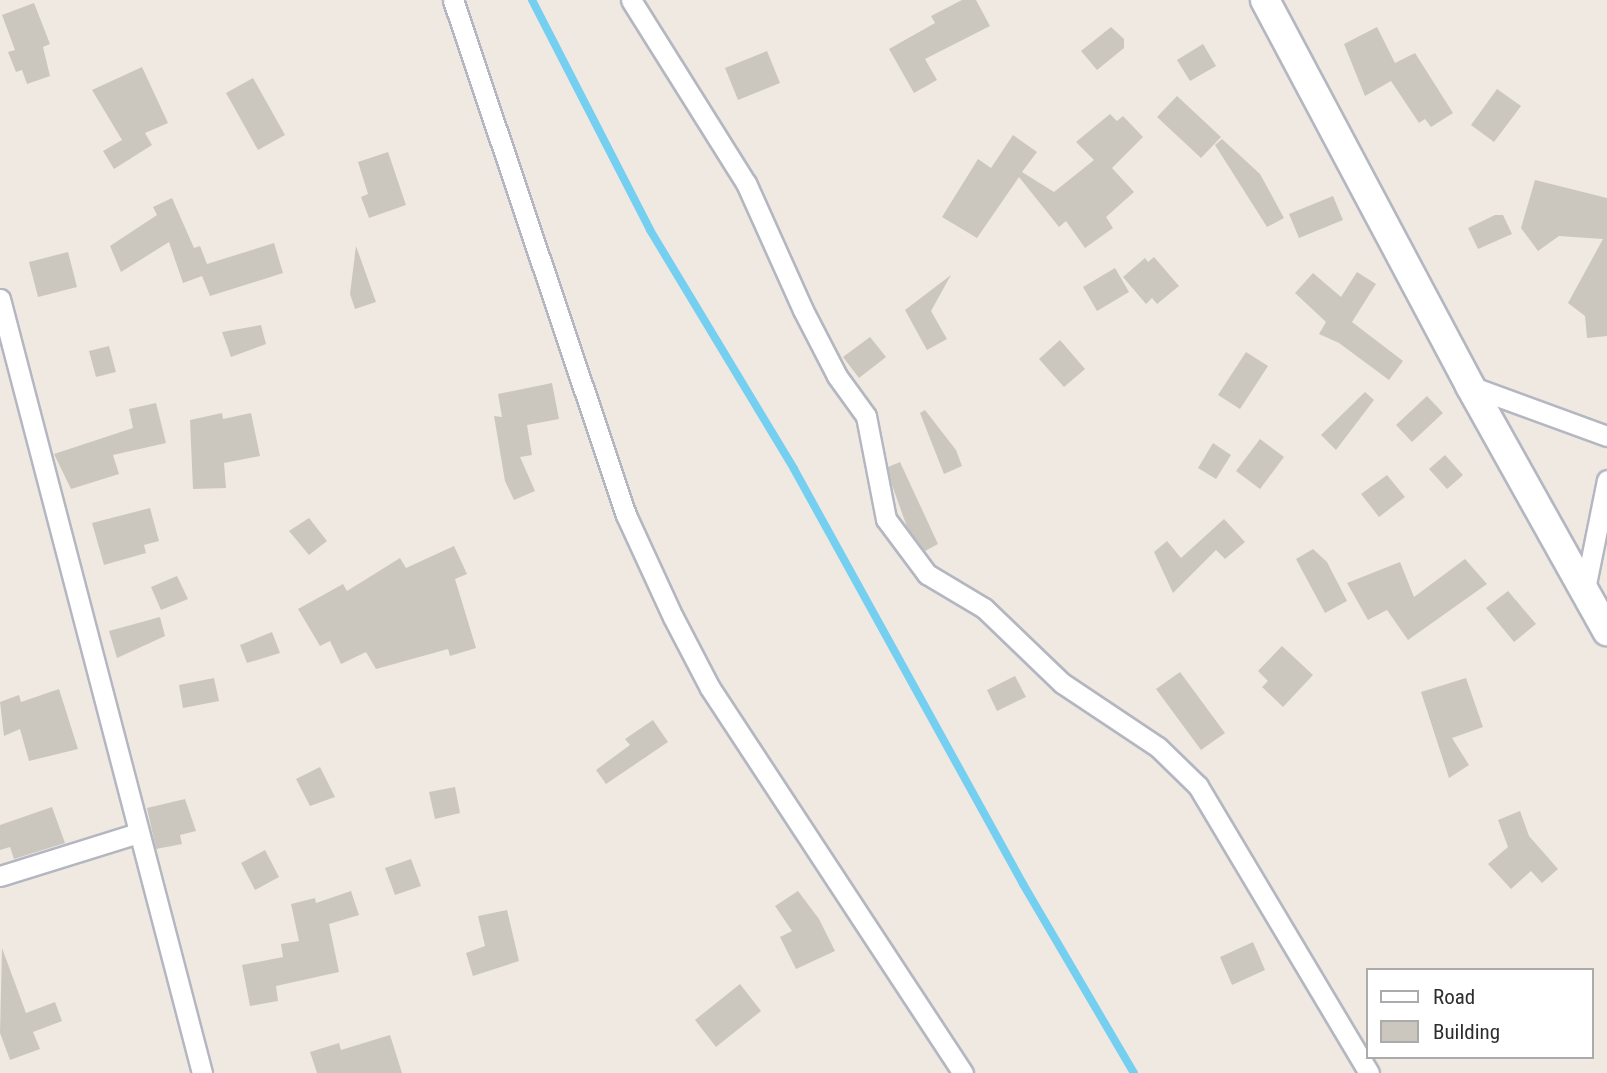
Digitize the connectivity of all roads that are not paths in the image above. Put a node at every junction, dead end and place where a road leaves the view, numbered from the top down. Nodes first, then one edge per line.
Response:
1 (453, 0) edge
2 (631, 0) edge
3 (1265, 0) edge
4 (0, 299) edge
5 (1470, 386) junction
6 (1607, 436) edge
7 (1607, 480) edge
8 (1586, 589) junction
9 (1607, 631) edge
10 (138, 833) junction
11 (0, 876) edge
12 (202, 1073) edge
13 (963, 1073) edge
14 (1370, 1073) edge

1 - 13 street
2 - 14 street
3 - 5 street
4 - 10 street
5 - 6 street
5 - 8 street
7 - 8 street
8 - 9 street
10 - 11 street
10 - 12 street

